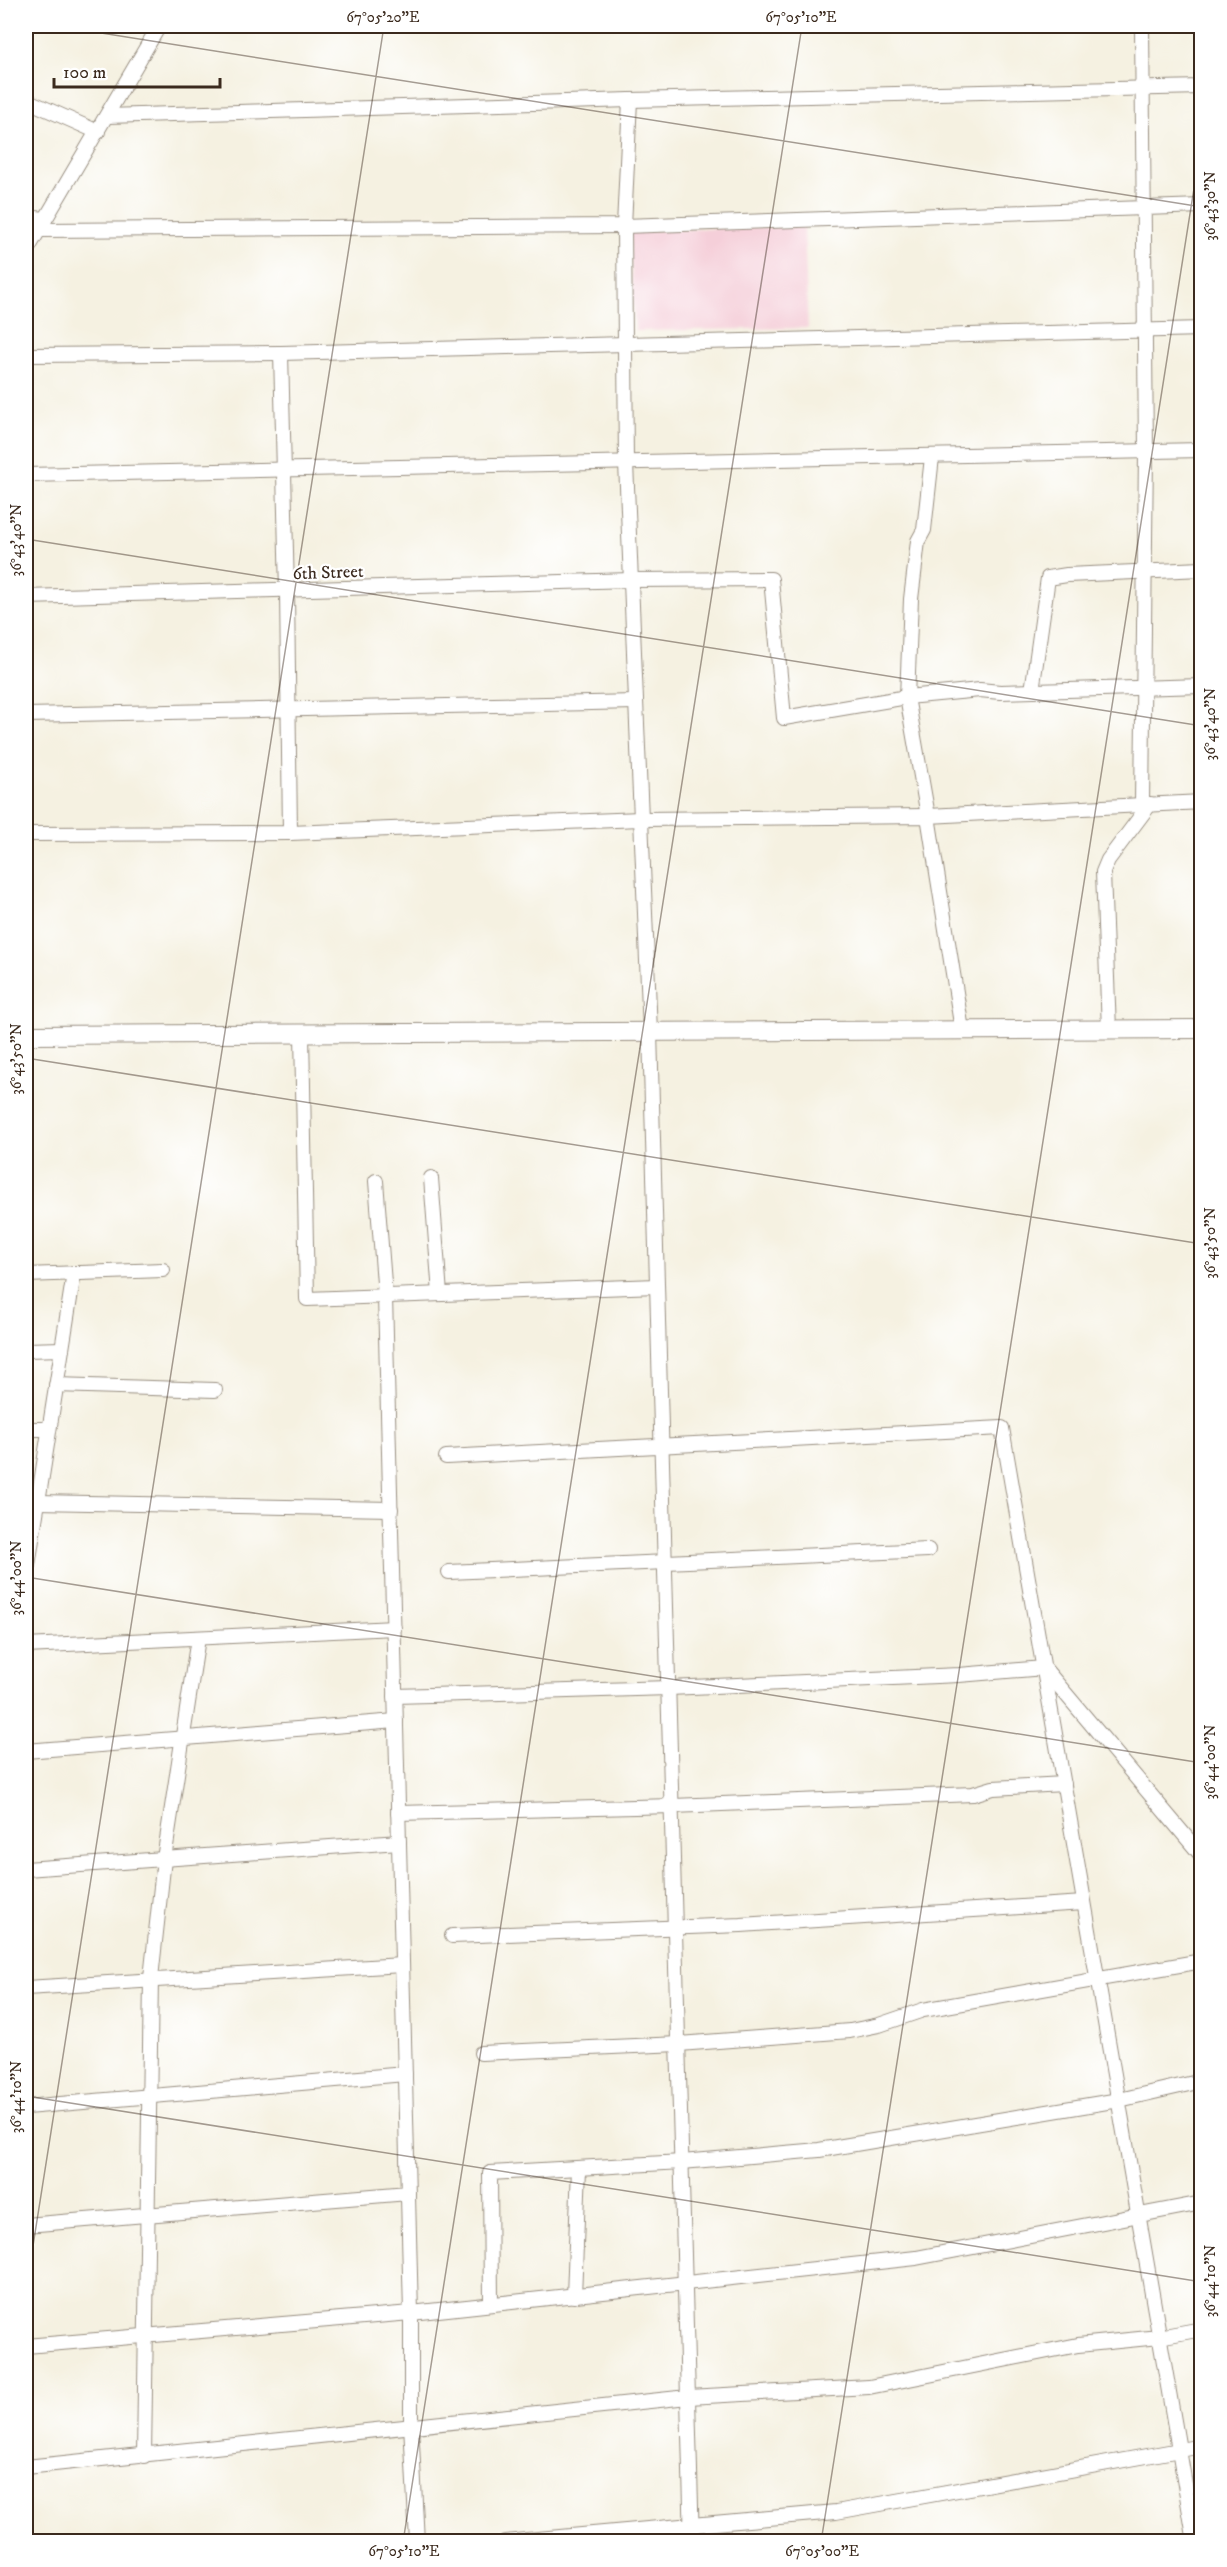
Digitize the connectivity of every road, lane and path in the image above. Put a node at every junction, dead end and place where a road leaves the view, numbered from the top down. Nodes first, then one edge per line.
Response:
1 (159, 26) edge
2 (1142, 26) edge
3 (1202, 87) edge
4 (1141, 89) junction
5 (26, 100) edge
6 (630, 100) junction
7 (107, 116) junction
8 (98, 132) junction
9 (1143, 206) junction
10 (1202, 206) edge
11 (26, 218) edge
12 (42, 224) junction
13 (624, 226) junction
14 (26, 252) edge
15 (1202, 329) edge
16 (1144, 331) junction
17 (623, 345) junction
18 (280, 353) junction
19 (26, 355) edge
20 (1202, 450) edge
21 (1146, 452) junction
22 (932, 457) junction
23 (626, 464) junction
24 (284, 470) junction
25 (26, 475) edge
26 (1202, 569) edge
27 (1145, 571) junction
28 (631, 580) junction
29 (287, 592) junction
30 (26, 597) edge
31 (1202, 686) edge
32 (1142, 688) junction
33 (1032, 691) junction
34 (907, 697) junction
35 (636, 702) junction
36 (287, 711) junction
37 (26, 715) edge
38 (1202, 802) edge
39 (1146, 804) junction
40 (928, 816) junction
41 (641, 819) junction
42 (290, 833) junction
43 (26, 834) edge
44 (1202, 1029) edge
45 (962, 1030) junction
46 (1109, 1030) junction
47 (650, 1032) junction
48 (302, 1033) junction
49 (26, 1035) edge
50 (431, 1178) dead end
51 (376, 1181) dead end
52 (164, 1270) dead end
53 (74, 1274) junction
54 (26, 1275) edge
55 (657, 1286) junction
56 (440, 1294) junction
57 (385, 1296) junction
58 (62, 1349) junction
59 (26, 1350) edge
60 (56, 1385) junction
61 (215, 1390) dead end
62 (26, 1429) edge
63 (49, 1429) junction
64 (662, 1446) junction
65 (446, 1456) dead end
66 (33, 1508) edge
67 (391, 1509) junction
68 (928, 1550) dead end
69 (666, 1563) junction
70 (449, 1572) dead end
71 (26, 1578) edge
72 (394, 1628) junction
73 (198, 1638) junction
74 (26, 1646) edge
75 (1044, 1668) junction
76 (669, 1688) junction
77 (395, 1695) junction
78 (396, 1721) junction
79 (184, 1738) junction
80 (26, 1751) edge
81 (1064, 1784) junction
82 (673, 1806) junction
83 (398, 1813) junction
84 (399, 1842) junction
85 (1202, 1856) edge
86 (164, 1859) junction
87 (26, 1869) edge
88 (1084, 1902) junction
89 (676, 1927) junction
90 (452, 1936) dead end
91 (1202, 1960) edge
92 (402, 1965) junction
93 (151, 1978) junction
94 (1097, 1978) junction
95 (26, 1988) edge
96 (679, 2044) junction
97 (481, 2053) dead end
98 (405, 2074) junction
99 (1202, 2081) edge
100 (149, 2097) junction
101 (1119, 2100) junction
102 (26, 2107) edge
103 (682, 2162) junction
104 (579, 2168) junction
105 (408, 2193) junction
106 (1202, 2203) edge
107 (148, 2215) junction
108 (1138, 2215) junction
109 (26, 2225) edge
110 (686, 2284) junction
111 (574, 2296) junction
112 (491, 2304) junction
113 (411, 2313) junction
114 (1202, 2329) edge
115 (146, 2335) junction
116 (1160, 2337) junction
117 (26, 2346) edge
118 (688, 2397) junction
119 (411, 2424) junction
120 (1202, 2445) edge
121 (1179, 2449) junction
122 (144, 2456) junction
123 (26, 2467) edge
124 (692, 2524) junction
125 (417, 2541) edge
126 (505, 2541) edge
127 (692, 2541) edge
128 (1195, 2541) edge

1 - 7 street
2 - 4 street
3 - 4 street
4 - 6 street
4 - 9 street
5 - 8 street
6 - 7 street
6 - 13 street
7 - 8 street
8 - 12 street
9 - 10 street
9 - 13 street
9 - 16 street
11 - 12 street
12 - 13 street
12 - 14 street
13 - 17 street
15 - 16 street
16 - 17 street
16 - 21 street
17 - 18 street
17 - 23 street
18 - 19 street
18 - 24 street
20 - 21 street
21 - 22 street
21 - 27 street
22 - 23 street
22 - 34 street
23 - 24 street
23 - 28 street
24 - 25 street
24 - 29 street
26 - 27 street
27 - 32 street
27 - 33 street
28 - 29 street, 6th Street
28 - 34 street, 6th Street
28 - 35 street
29 - 30 street, 6th Street
29 - 36 street
31 - 32 street
32 - 33 street
32 - 39 street
33 - 34 street
34 - 40 street
35 - 36 street
35 - 41 street
36 - 37 street
36 - 42 street
38 - 39 street
39 - 40 street
39 - 46 street
40 - 41 street
40 - 45 street
41 - 42 street
41 - 47 street
42 - 43 street
44 - 46 main road
45 - 46 main road
45 - 47 main road
47 - 48 main road
47 - 55 street
48 - 49 main road
48 - 57 street
50 - 56 street
51 - 57 street
52 - 53 street
53 - 54 street
53 - 58 street
55 - 56 street
55 - 64 street
56 - 57 street
57 - 67 street
58 - 59 street
58 - 60 street
60 - 61 street
60 - 63 street
62 - 63 street
63 - 66 street
64 - 65 street
64 - 69 street
64 - 75 street
66 - 67 street
66 - 71 street
67 - 72 street
68 - 69 street
69 - 70 street
69 - 76 street
72 - 73 street
72 - 77 street
73 - 74 street
73 - 79 street
75 - 76 street
75 - 81 street
75 - 85 street
76 - 77 street
76 - 82 street
77 - 78 street
78 - 79 street
78 - 83 street
79 - 80 street
79 - 86 street
81 - 82 street
81 - 88 street
82 - 83 street
82 - 89 street
83 - 84 street
84 - 86 street
84 - 92 street
86 - 87 street
86 - 93 street
88 - 89 street
88 - 94 street
89 - 90 street
89 - 96 street
91 - 94 street
92 - 93 street
92 - 98 street
93 - 95 street
93 - 100 street
94 - 96 street
94 - 101 street
96 - 97 street
96 - 103 street
98 - 100 street
98 - 105 street
99 - 101 street
100 - 102 street
100 - 107 street
101 - 103 street
101 - 108 street
103 - 104 street
103 - 110 street
104 - 111 street
104 - 112 street
105 - 107 street
105 - 113 street
106 - 108 street
107 - 109 street
107 - 115 street
108 - 110 street
108 - 116 street
110 - 111 street
110 - 118 street
111 - 112 street
112 - 113 street
113 - 115 street
113 - 119 street
114 - 116 street
115 - 117 street
115 - 122 street
116 - 118 street
116 - 121 street
118 - 119 street
118 - 124 street
119 - 122 street
119 - 125 street
120 - 121 street
121 - 124 street
121 - 128 street
122 - 123 street
124 - 126 street
124 - 127 street

